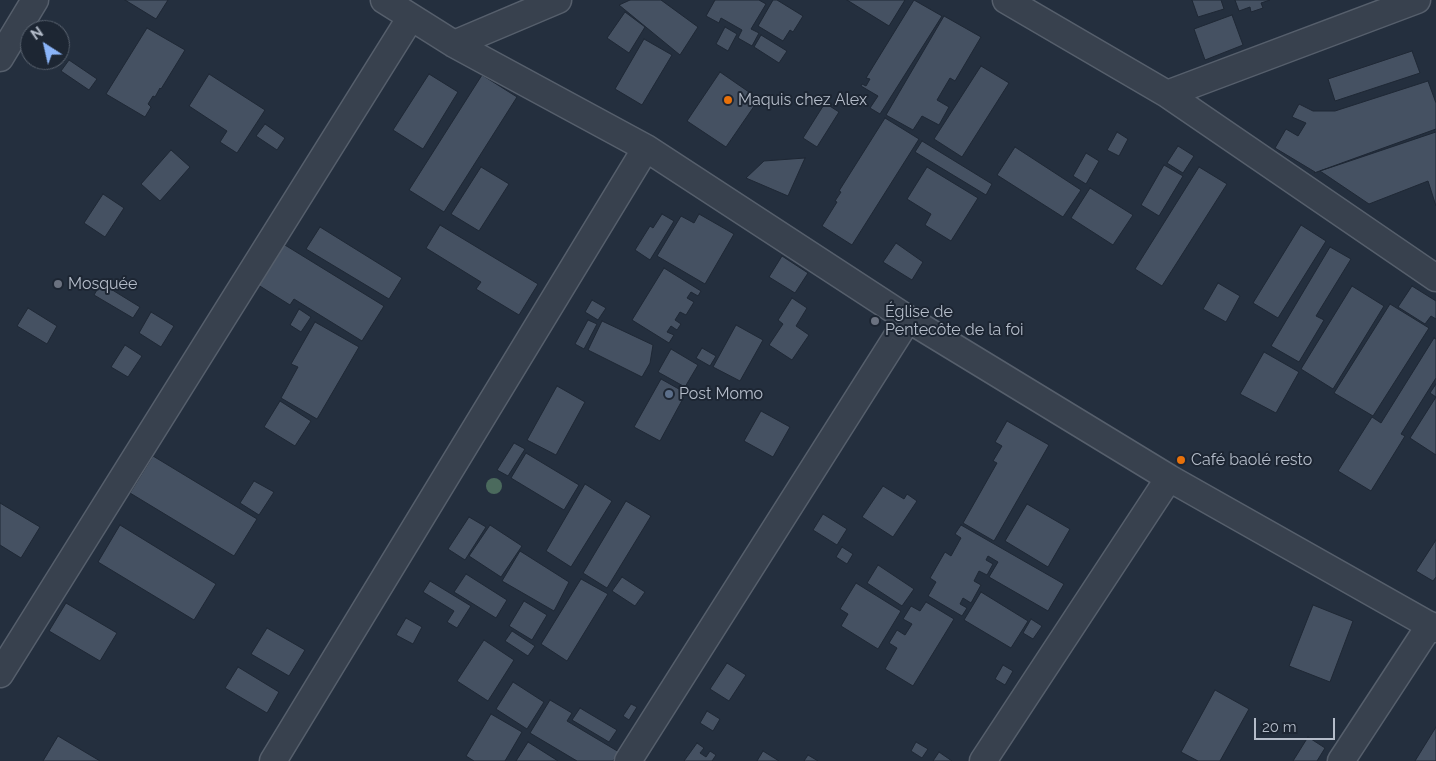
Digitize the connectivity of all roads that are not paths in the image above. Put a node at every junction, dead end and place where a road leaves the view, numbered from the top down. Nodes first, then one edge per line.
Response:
1 (35, 0) edge
2 (384, 0) edge
3 (558, 0) edge
4 (1006, 0) edge
5 (1417, 0) edge
6 (411, 17) junction
7 (454, 44) junction
8 (0, 58) edge
9 (1167, 94) junction
10 (646, 148) junction
11 (1436, 278) edge
12 (908, 319) junction
13 (1169, 478) junction
14 (1433, 627) edge
15 (0, 674) edge
16 (273, 761) edge
17 (628, 761) edge
18 (983, 761) edge
19 (1341, 761) edge

1 - 8 street
2 - 6 street
3 - 7 street
4 - 9 street
5 - 9 street
6 - 7 street
6 - 15 street
7 - 10 street
9 - 11 street
10 - 12 street
10 - 16 street
12 - 13 street
12 - 17 street
13 - 14 street
13 - 18 street
14 - 19 street

